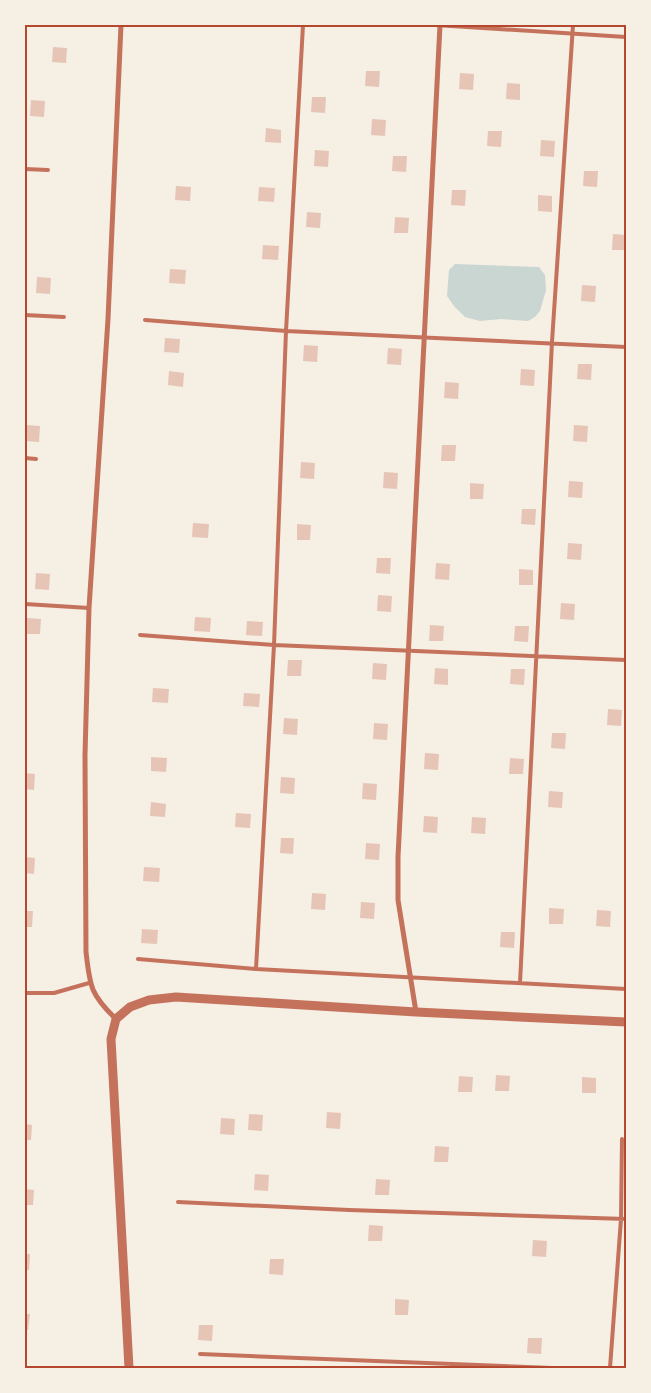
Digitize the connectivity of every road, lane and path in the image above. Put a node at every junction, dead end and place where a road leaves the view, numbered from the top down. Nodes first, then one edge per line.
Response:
1 (121, 25) edge
2 (303, 25) edge
3 (435, 25) edge
4 (440, 25) edge
5 (573, 25) edge
6 (573, 34) junction
7 (626, 37) edge
8 (25, 169) edge
9 (48, 170) dead end
10 (25, 315) edge
11 (64, 317) dead end
12 (145, 320) dead end
13 (286, 330) junction
14 (425, 337) junction
15 (552, 342) junction
16 (626, 347) edge
17 (25, 458) edge
18 (36, 459) dead end
19 (25, 604) edge
20 (89, 608) junction
21 (140, 635) dead end
22 (274, 645) junction
23 (409, 651) junction
24 (536, 655) junction
25 (626, 660) edge
26 (138, 959) dead end
27 (256, 969) junction
28 (412, 977) junction
29 (89, 983) junction
30 (520, 983) junction
31 (626, 989) edge
32 (25, 994) edge
33 (416, 1012) junction
34 (116, 1019) junction
35 (626, 1022) edge
36 (622, 1140) dead end
37 (178, 1202) dead end
38 (621, 1219) junction
39 (626, 1220) edge
40 (200, 1354) dead end
41 (129, 1368) edge
42 (552, 1368) edge
43 (610, 1368) edge

1 - 20 street
2 - 13 lane
3 - 4 lane
4 - 6 lane
4 - 14 street
5 - 6 lane
6 - 7 lane
6 - 15 lane
8 - 9 lane
10 - 11 lane
12 - 13 lane
13 - 14 lane
13 - 22 lane
14 - 15 lane
14 - 23 street
15 - 16 lane
15 - 24 lane
17 - 18 lane
19 - 20 lane
20 - 29 street
21 - 22 lane
22 - 23 lane
22 - 27 lane
23 - 24 lane
23 - 28 street
24 - 25 lane
24 - 30 lane
26 - 27 lane
27 - 28 lane
28 - 30 lane
28 - 33 street
29 - 32 lane
29 - 34 street
30 - 31 lane
33 - 34 street
33 - 35 street
34 - 41 street
36 - 38 lane
37 - 38 lane
38 - 39 lane
38 - 43 lane
40 - 42 lane

